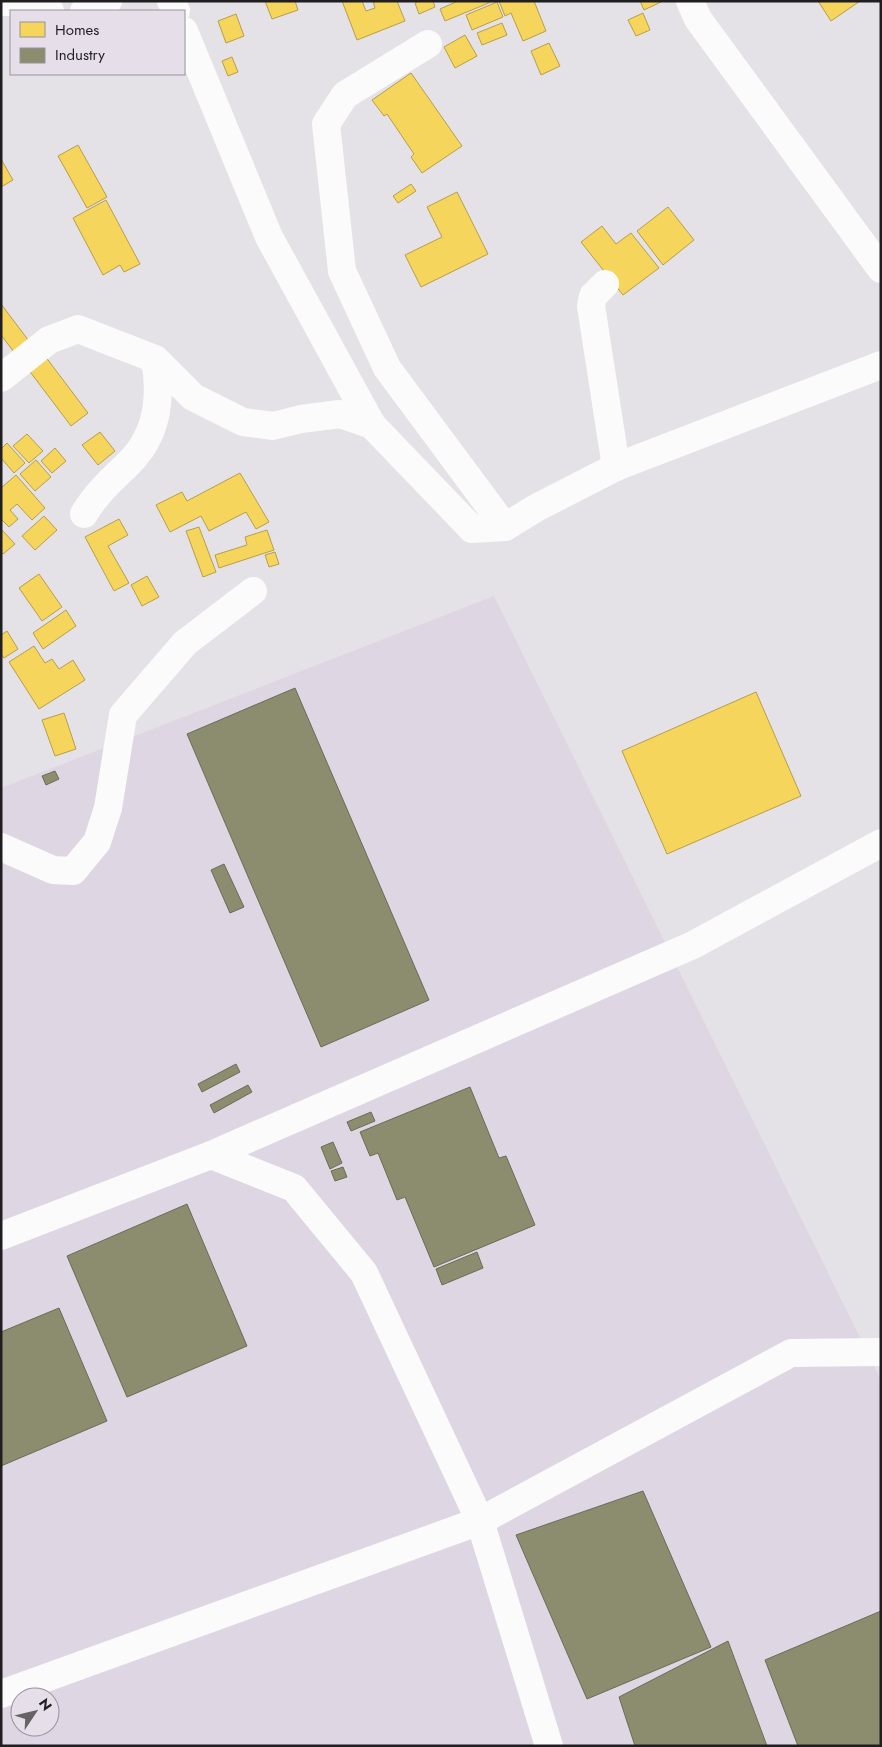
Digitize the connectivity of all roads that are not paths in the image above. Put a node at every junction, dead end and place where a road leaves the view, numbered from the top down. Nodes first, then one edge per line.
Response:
1 (108, 1) edge
2 (690, 1) edge
3 (1, 2) edge
4 (46, 10) edge
5 (86, 10) edge
6 (185, 33) edge
7 (428, 44) dead end
8 (881, 269) edge
9 (605, 284) dead end
10 (155, 359) junction
11 (881, 364) edge
12 (1, 378) edge
13 (372, 425) junction
14 (616, 467) junction
15 (84, 514) dead end
16 (504, 527) junction
17 (253, 591) dead end
18 (881, 843) edge
19 (1, 846) edge
20 (211, 1155) junction
21 (1, 1236) edge
22 (881, 1352) edge
23 (480, 1521) junction
24 (1, 1694) edge
25 (549, 1746) edge

1 - 5 street
2 - 8 street
3 - 4 street
6 - 13 street
7 - 16 street
9 - 14 street
10 - 12 street
10 - 13 street
10 - 15 street
11 - 14 street
13 - 16 street
14 - 16 street
17 - 19 street
18 - 20 street
20 - 21 street
20 - 23 street
22 - 23 street
23 - 24 street
23 - 25 street

